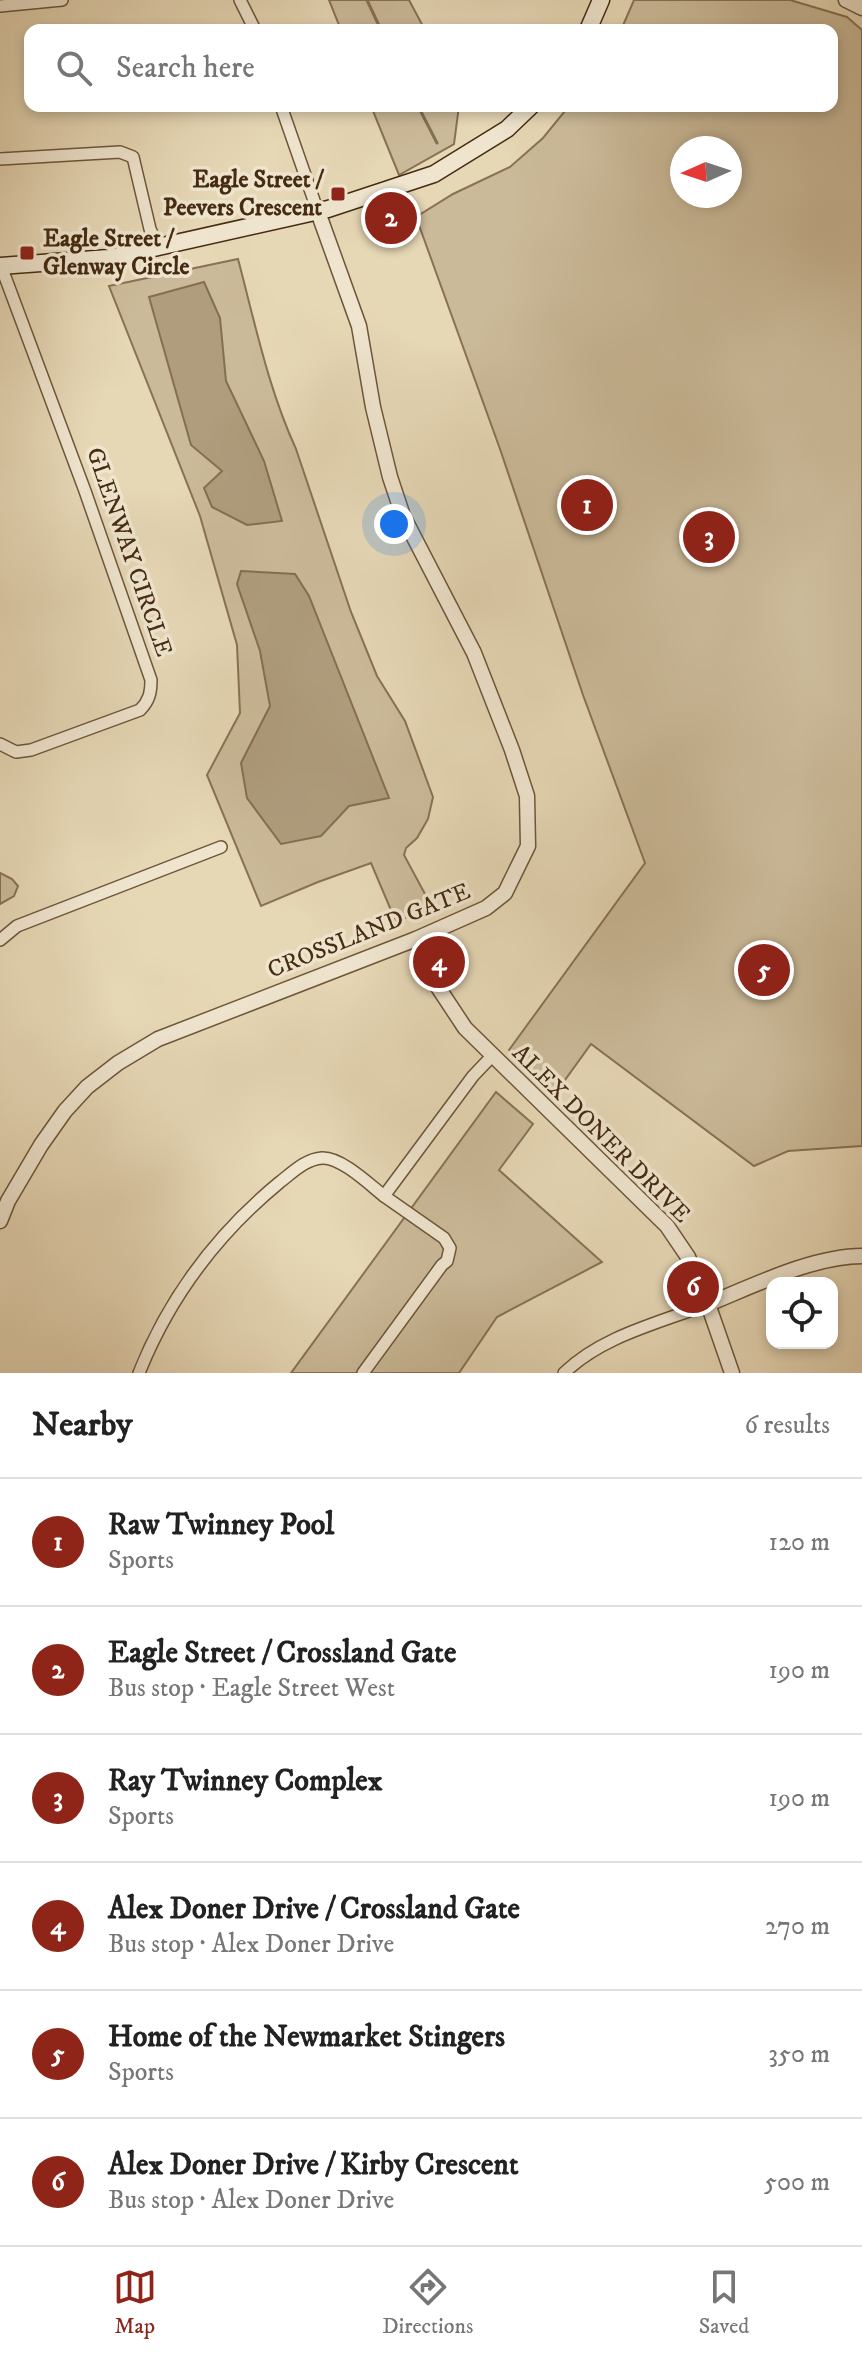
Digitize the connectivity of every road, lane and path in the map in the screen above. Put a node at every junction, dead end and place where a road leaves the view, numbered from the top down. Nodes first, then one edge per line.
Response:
1 (62, 0) edge
2 (240, 0) edge
3 (601, 0) edge
4 (846, 0) edge
5 (0, 6) edge
6 (862, 8) edge
7 (252, 24) edge
8 (591, 24) edge
9 (283, 112) edge
10 (525, 112) edge
11 (0, 159) edge
12 (318, 212) junction
13 (158, 248) junction
14 (1, 266) edge
15 (0, 744) edge
16 (221, 847) dead end
17 (416, 939) junction
18 (0, 940) edge
19 (493, 1055) junction
20 (384, 1196) junction
21 (4, 1199) edge
22 (0, 1221) edge
23 (862, 1256) edge
24 (708, 1304) junction
25 (139, 1373) edge
26 (363, 1373) edge
27 (564, 1373) edge
28 (732, 1373) edge

1 - 5 street
2 - 7 street
3 - 8 main road
4 - 6 street
9 - 12 street
10 - 12 main road
11 - 13 street
12 - 13 main road
12 - 17 street, CROSSLAND GATE
13 - 14 main road
14 - 15 street, GLENWAY CIRCLE
16 - 18 street
17 - 19 street, ALEX DONER DRIVE
17 - 21 street, CROSSLAND GATE
19 - 20 street
19 - 24 street, ALEX DONER DRIVE
20 - 25 street
20 - 26 street
21 - 22 street, CROSSLAND GATE
23 - 24 street
24 - 27 street
24 - 28 street, ALEX DONER DRIVE

